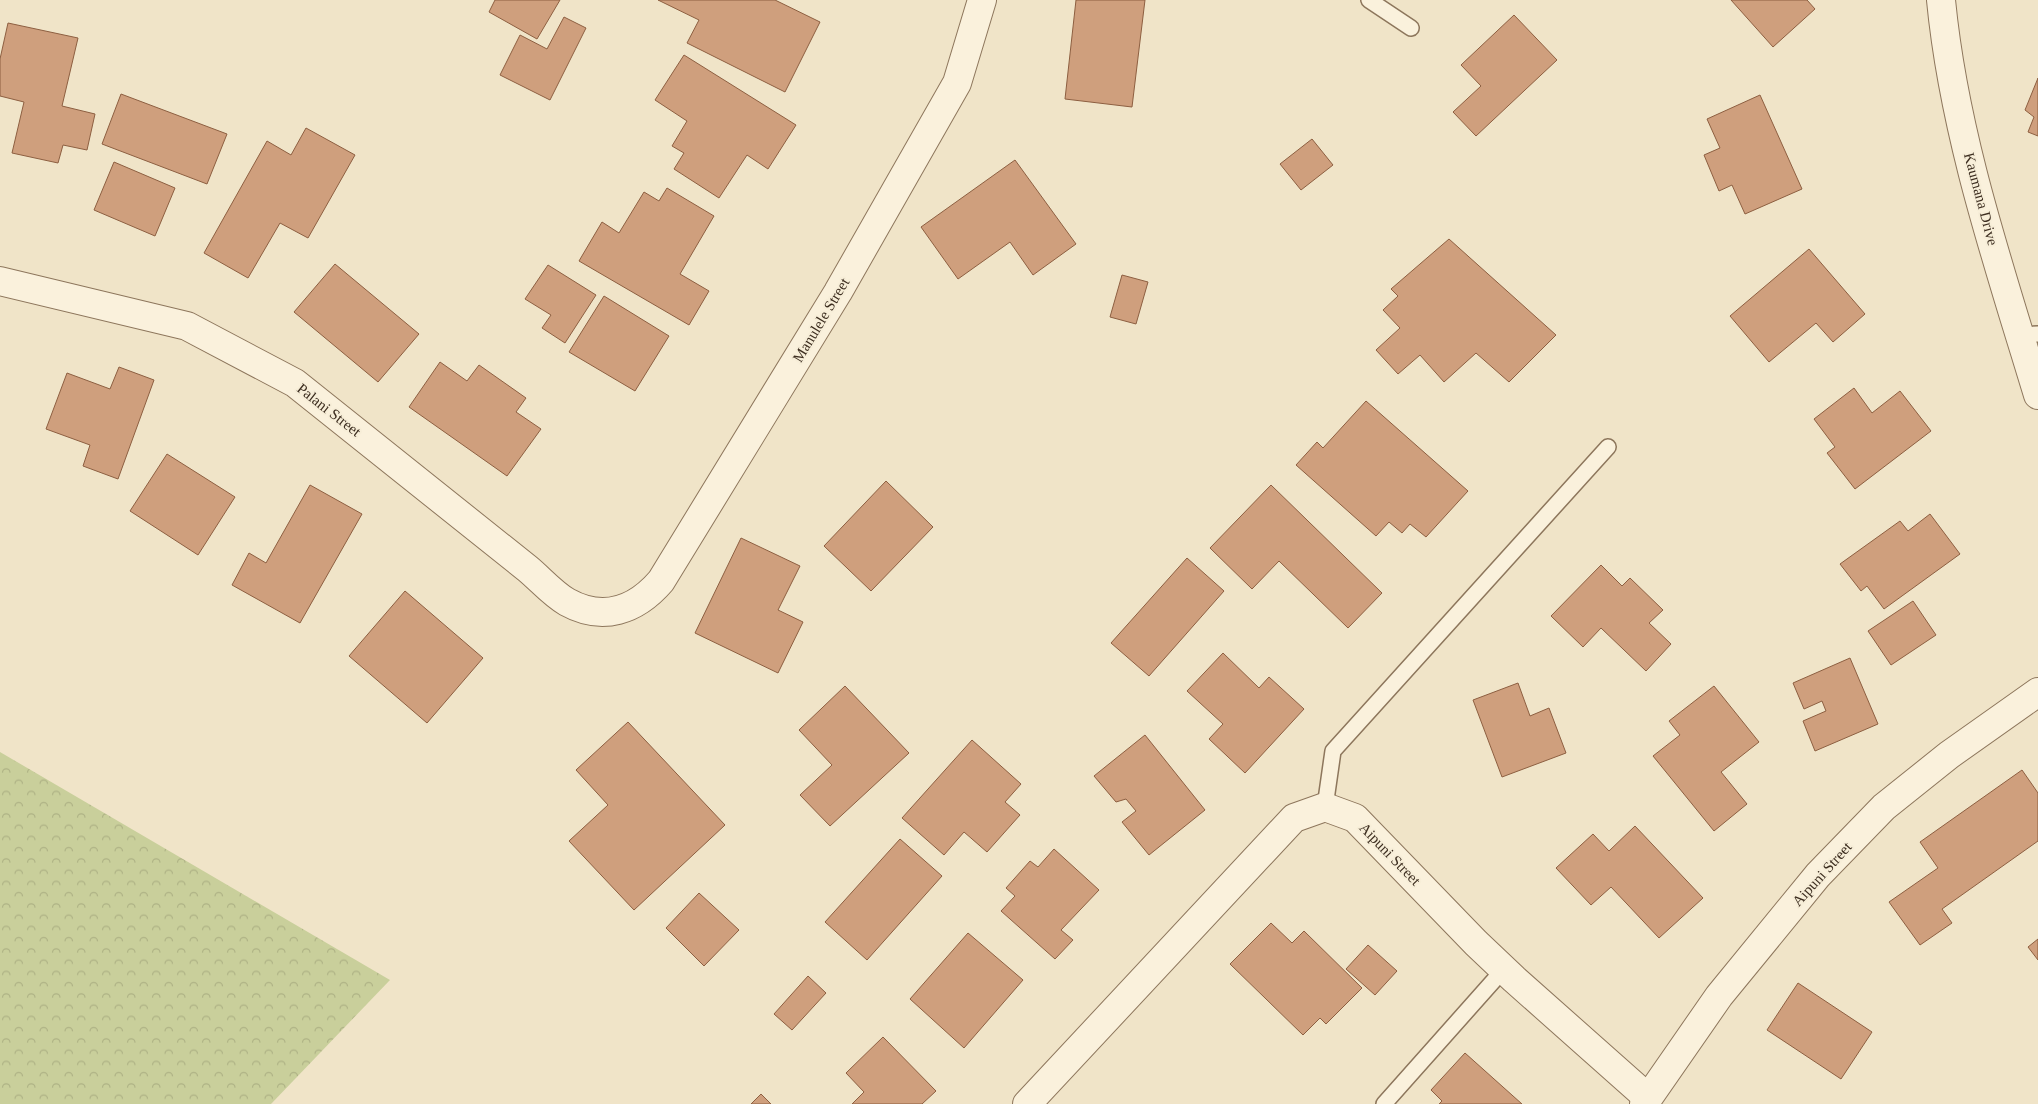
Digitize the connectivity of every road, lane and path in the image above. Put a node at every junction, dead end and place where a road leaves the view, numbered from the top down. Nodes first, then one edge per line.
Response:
1 (982, 0) edge
2 (1369, 0) edge
3 (1941, 0) edge
4 (1411, 28) dead end
5 (0, 281) edge
6 (2029, 335) edge
7 (2038, 395) edge
8 (1608, 446) dead end
9 (617, 610) joint
10 (2038, 692) edge
11 (1325, 807) junction
12 (1504, 970) junction
13 (1646, 1101) edge
14 (1027, 1104) edge
15 (1384, 1104) edge

1 - 9 street, Manulele Street
2 - 4 lane
3 - 6 street, Kaumana Drive
5 - 9 street, Palani Street
6 - 7 street, Kaumana Drive
8 - 11 lane
10 - 13 street, Aipuni Street
11 - 12 street, Aipuni Street
11 - 14 street
12 - 13 street, Aipuni Street
12 - 15 lane

